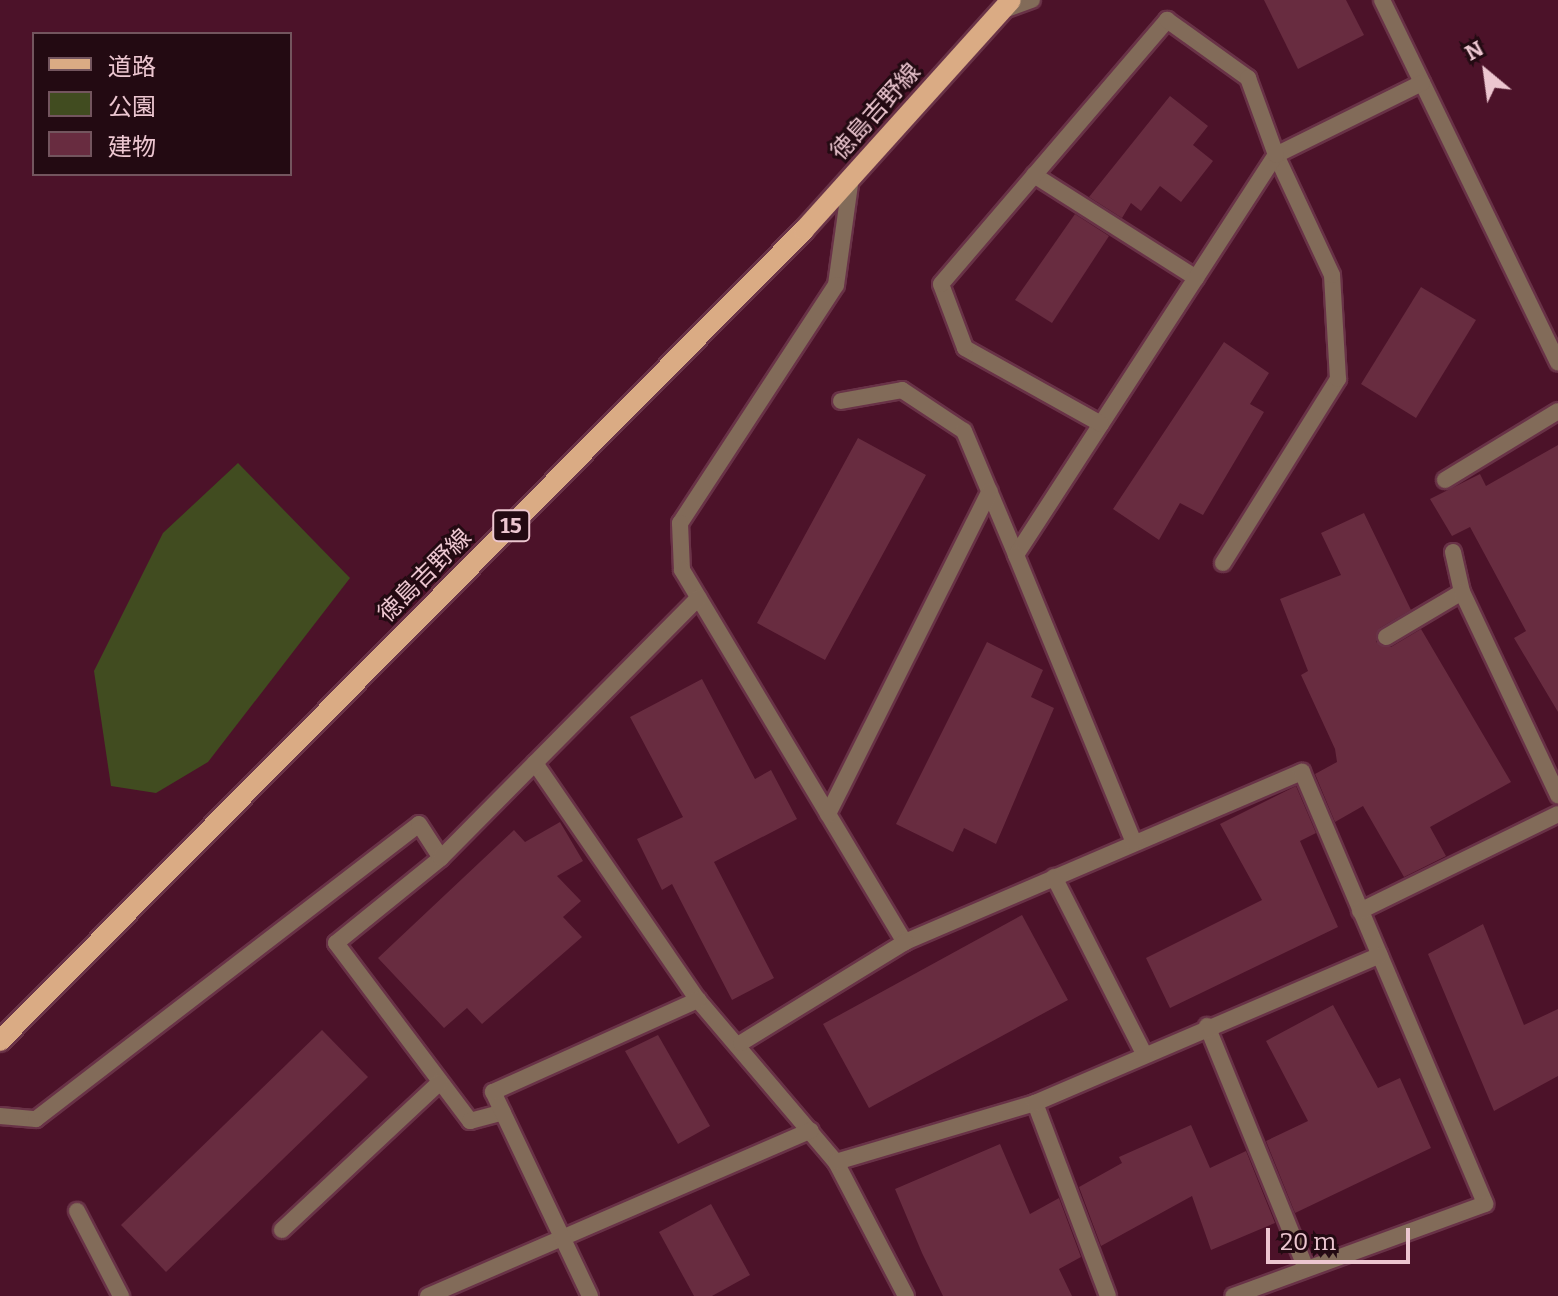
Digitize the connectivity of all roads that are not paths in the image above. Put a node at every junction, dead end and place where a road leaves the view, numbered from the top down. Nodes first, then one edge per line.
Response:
1 (1032, 0) edge
2 (1382, 0) edge
3 (1006, 6) edge
4 (1422, 83) junction
5 (1276, 155) junction
6 (1034, 175) junction
7 (851, 177) junction
8 (1196, 278) junction
9 (1558, 362) edge
10 (841, 401) dead end
11 (1558, 411) edge
12 (1101, 424) junction
13 (1445, 480) dead end
14 (990, 491) junction
15 (1453, 552) dead end
16 (1016, 555) junction
17 (1223, 563) dead end
18 (1462, 592) junction
19 (698, 598) junction
20 (1386, 637) dead end
21 (535, 763) junction
22 (1558, 795) edge
23 (828, 814) junction
24 (1558, 814) edge
25 (1134, 843) junction
26 (441, 858) junction
27 (1054, 877) junction
28 (1360, 911) junction
29 (905, 942) junction
30 (1380, 955) junction
31 (698, 1000) junction
32 (1207, 1026) junction
33 (0, 1041) edge
34 (741, 1043) junction
35 (1144, 1054) junction
36 (440, 1082) junction
37 (1035, 1103) junction
38 (503, 1112) junction
39 (0, 1116) edge
40 (811, 1130) junction
41 (836, 1162) junction
42 (77, 1211) dead end
43 (282, 1230) dead end
44 (563, 1235) junction
45 (1306, 1269) junction
46 (121, 1296) edge
47 (428, 1296) edge
48 (590, 1296) edge
49 (906, 1296) edge
50 (1108, 1296) edge
51 (1233, 1296) edge

1 - 3 street
2 - 4 street
3 - 7 main road, 徳島吉野線 / 15
4 - 5 street
4 - 9 street
5 - 6 street
5 - 8 street
5 - 17 street
6 - 8 street
6 - 12 street
7 - 19 street
7 - 33 main road, 徳島吉野線 / 15
8 - 12 street
10 - 14 street
11 - 13 street
12 - 16 street
14 - 16 street
14 - 23 street
15 - 18 street
16 - 25 street
18 - 20 street
18 - 22 street
19 - 21 street
19 - 23 street
21 - 26 street
21 - 31 street
23 - 29 street
24 - 28 street
25 - 27 street
25 - 28 street
26 - 36 street
26 - 39 street
27 - 29 street
27 - 35 street
28 - 30 street
29 - 34 street
30 - 32 street
30 - 45 street
31 - 34 street
31 - 38 street
32 - 35 street
32 - 45 street
34 - 40 street
35 - 37 street
36 - 38 street
36 - 43 street
37 - 41 street
37 - 50 street
38 - 44 street
40 - 41 street
40 - 44 street
41 - 49 street
42 - 46 street
44 - 47 street
44 - 48 street
45 - 51 street

